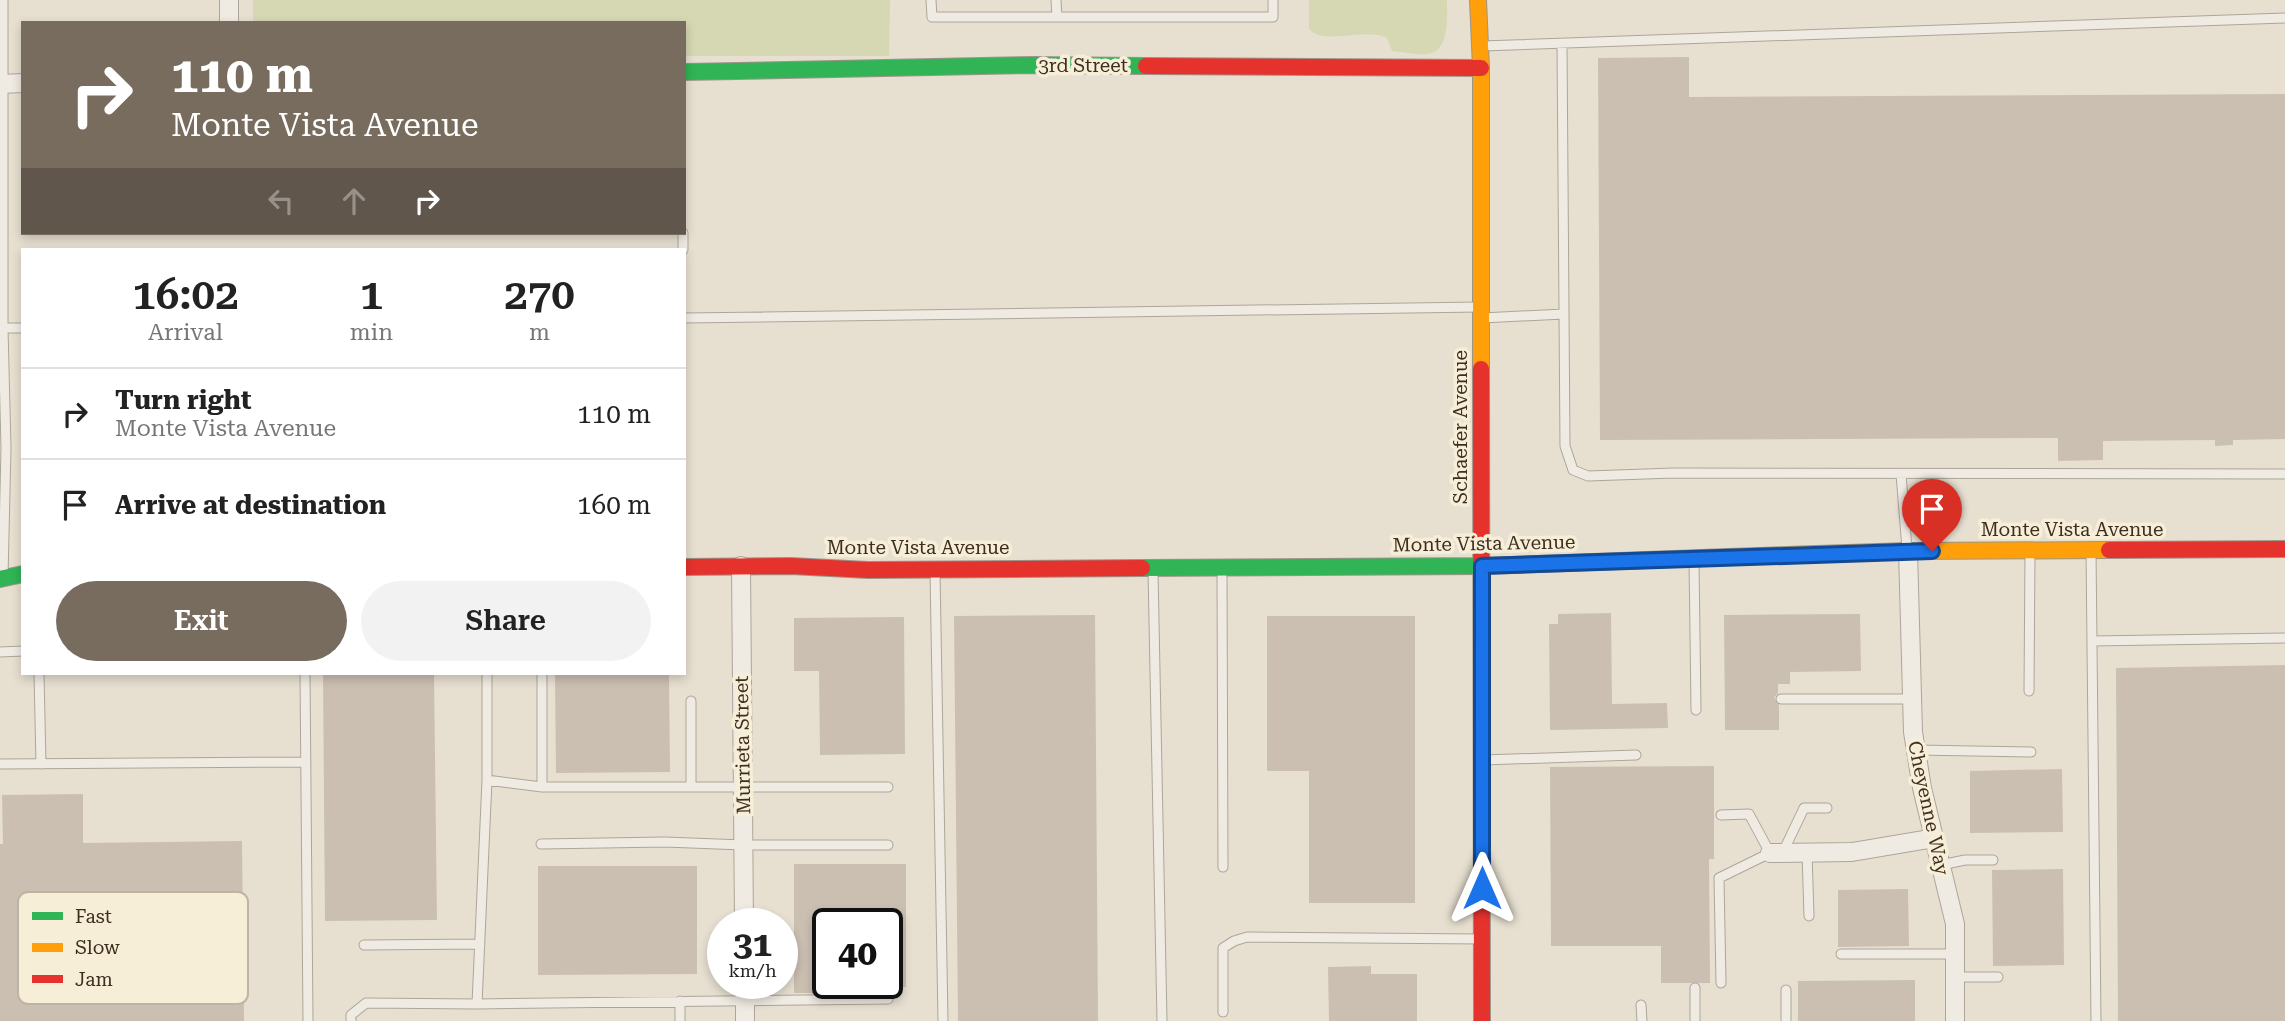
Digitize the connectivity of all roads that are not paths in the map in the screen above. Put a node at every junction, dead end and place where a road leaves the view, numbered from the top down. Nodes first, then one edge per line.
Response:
1 (3, 0) edge
2 (229, 0) edge
3 (932, 0) edge
4 (1056, 0) edge
5 (1273, 0) edge
6 (1478, 0) edge
7 (1057, 17) junction
8 (2285, 19) edge
9 (229, 21) edge
10 (1562, 44) junction
11 (1480, 46) junction
12 (1481, 68) junction
13 (686, 72) edge
14 (21, 83) edge
15 (2, 84) edge
16 (1480, 312) junction
17 (1564, 314) junction
18 (686, 318) edge
19 (21, 328) edge
20 (2, 330) edge
21 (2, 383) edge
22 (1901, 474) junction
23 (2285, 474) edge
24 (2285, 549) edge
25 (2030, 550) junction
26 (2091, 550) junction
27 (1908, 551) junction
28 (1694, 558) junction
29 (741, 566) junction
30 (1482, 566) junction
31 (686, 567) edge
32 (1222, 567) junction
33 (1153, 568) junction
34 (935, 570) junction
35 (21, 574) edge
36 (1, 579) edge
37 (2285, 638) edge
38 (2092, 641) junction
39 (21, 651) edge
40 (0, 652) edge
41 (39, 675) edge
42 (305, 675) edge
43 (487, 675) edge
44 (542, 675) edge
45 (2029, 691) dead end
46 (1781, 699) dead end
47 (1912, 699) junction
48 (691, 701) dead end
49 (1696, 710) dead end
50 (1916, 750) junction
51 (2031, 752) dead end
52 (1636, 755) dead end
53 (1482, 760) junction
54 (306, 762) junction
55 (0, 764) edge
56 (41, 764) junction
57 (487, 780) junction
58 (691, 786) junction
59 (743, 786) junction
60 (542, 787) junction
61 (888, 787) dead end
62 (1827, 808) dead end
63 (1721, 815) dead end
64 (1935, 838) junction
65 (541, 844) dead end
66 (743, 845) junction
67 (888, 845) dead end
68 (1777, 853) junction
69 (1807, 853) junction
70 (1993, 860) dead end
71 (1941, 865) junction
72 (1223, 867) dead end
73 (744, 908) edge
74 (1810, 916) dead end
75 (1482, 939) junction
76 (480, 944) junction
77 (364, 945) dead end
78 (1841, 954) dead end
79 (1955, 954) junction
80 (1955, 977) junction
81 (1998, 977) dead end
82 (1721, 983) dead end
83 (1695, 988) dead end
84 (1786, 990) dead end
85 (707, 997) edge
86 (745, 999) edge
87 (680, 1001) junction
88 (477, 1004) junction
89 (1641, 1005) dead end
90 (1223, 1012) dead end
91 (308, 1021) edge
92 (351, 1021) edge
93 (680, 1021) edge
94 (745, 1021) edge
95 (943, 1021) edge
96 (1163, 1021) edge
97 (1482, 1021) edge
98 (1642, 1021) edge
99 (1695, 1021) edge
100 (1786, 1021) edge
101 (1955, 1021) edge
102 (2096, 1021) edge

1 - 15 lane
2 - 9 street
3 - 7 lane
4 - 7 lane
5 - 7 lane
6 - 11 street, Schaefer Avenue
8 - 10 lane
10 - 11 lane
10 - 17 lane
11 - 12 street, Schaefer Avenue
12 - 13 street, 3rd Street
12 - 16 street, Schaefer Avenue
14 - 15 street
15 - 20 lane
16 - 17 lane
16 - 18 lane
16 - 30 street, Schaefer Avenue
17 - 22 lane
19 - 20 lane
20 - 21 lane
21 - 36 lane
22 - 23 lane
22 - 27 lane
24 - 26 street, Monte Vista Avenue
25 - 26 street, Monte Vista Avenue
25 - 27 street, Monte Vista Avenue
25 - 45 lane
26 - 38 lane
27 - 28 street, Monte Vista Avenue
27 - 47 street, Cheyenne Way
28 - 30 street, Monte Vista Avenue
28 - 49 lane
29 - 31 street, Monte Vista Avenue
29 - 34 street, Monte Vista Avenue
29 - 59 street, Murrieta Street
30 - 32 street, Monte Vista Avenue
30 - 53 street, Schaefer Avenue
32 - 33 street, Monte Vista Avenue
32 - 72 lane
33 - 34 street, Monte Vista Avenue
33 - 96 lane
34 - 95 lane
35 - 36 street
37 - 38 lane
38 - 102 lane
39 - 40 lane
41 - 56 lane
42 - 54 lane
43 - 57 lane
44 - 60 lane
46 - 47 lane
47 - 50 street, Cheyenne Way
48 - 58 lane
50 - 51 lane
50 - 64 street, Cheyenne Way
52 - 53 lane
53 - 75 street, Schaefer Avenue
54 - 56 lane
54 - 91 lane
55 - 56 lane
57 - 60 lane
57 - 76 lane
58 - 59 lane
58 - 60 lane
59 - 61 lane
59 - 66 street, Murrieta Street
62 - 68 lane
63 - 68 lane
64 - 69 street
64 - 71 street, Cheyenne Way
65 - 66 lane
66 - 67 lane
66 - 73 street, Murrieta Street
68 - 69 street
68 - 82 lane
69 - 74 lane
70 - 71 lane
71 - 79 street, Cheyenne Way
75 - 90 lane
75 - 97 street, Schaefer Avenue
76 - 77 lane
76 - 88 lane
78 - 79 lane
79 - 80 street, Cheyenne Way
80 - 81 lane
80 - 101 street, Cheyenne Way
83 - 99 lane
84 - 100 lane
85 - 87 lane
86 - 94 street
87 - 88 lane
87 - 93 lane
88 - 92 lane
89 - 98 lane

